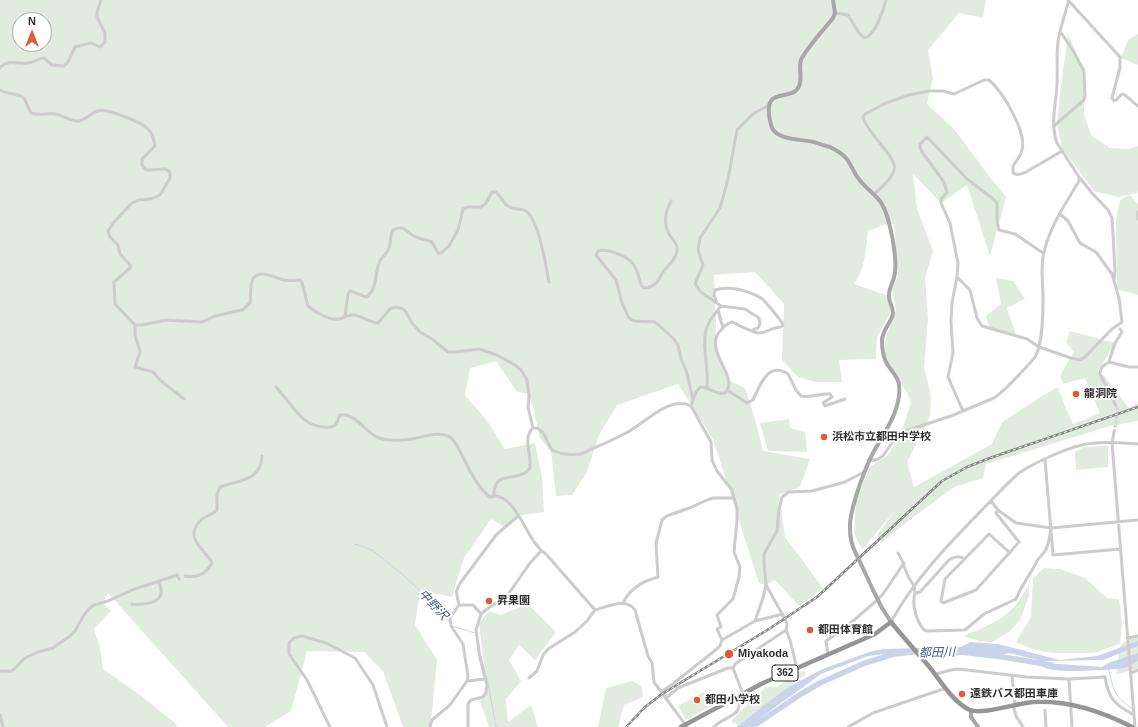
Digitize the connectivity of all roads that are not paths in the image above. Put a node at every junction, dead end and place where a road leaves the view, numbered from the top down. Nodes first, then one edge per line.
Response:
1 (101, 0) edge
2 (833, 0) edge
3 (886, 0) edge
4 (1068, 0) edge
5 (835, 13) junction
6 (1060, 33) junction
7 (0, 68) edge
8 (0, 90) edge
9 (769, 105) junction
10 (1138, 106) edge
11 (1054, 126) junction
12 (1062, 151) junction
13 (1079, 177) junction
14 (874, 194) junction
15 (671, 201) dead end
16 (1138, 212) edge
17 (1060, 214) junction
18 (1138, 218) edge
19 (1043, 253) junction
20 (957, 277) junction
21 (1114, 280) junction
22 (549, 282) dead end
23 (717, 303) junction
24 (721, 306) junction
25 (718, 310) junction
26 (345, 316) junction
27 (135, 325) junction
28 (723, 328) junction
29 (753, 330) junction
30 (1120, 330) dead end
31 (1039, 347) junction
32 (1109, 362) junction
33 (1138, 367) edge
34 (276, 387) dead end
35 (707, 387) junction
36 (728, 390) junction
37 (184, 399) dead end
38 (693, 399) junction
39 (845, 399) dead end
40 (691, 406) junction
41 (1116, 406) tunnel mouth
42 (963, 411) junction
43 (533, 428) junction
44 (1114, 432) tunnel mouth
45 (1112, 443) junction
46 (1138, 444) edge
47 (262, 456) dead end
48 (868, 460) junction
49 (1045, 460) junction
50 (864, 472) junction
51 (495, 496) junction
52 (734, 498) junction
53 (991, 501) junction
54 (998, 510) junction
55 (518, 516) junction
56 (1138, 520) edge
57 (1117, 522) junction
58 (1051, 528) junction
59 (1120, 549) junction
60 (541, 552) junction
61 (898, 553) dead end
62 (1010, 553) junction
63 (965, 559) junction
64 (904, 563) junction
65 (185, 576) dead end
66 (178, 578) dead end
67 (158, 581) junction
68 (766, 585) junction
69 (914, 586) junction
70 (916, 593) junction
71 (623, 603) junction
72 (132, 604) dead end
73 (459, 605) junction
74 (595, 610) junction
75 (481, 614) junction
76 (783, 614) junction
77 (755, 621) junction
78 (891, 622) junction
79 (786, 630) junction
80 (1138, 636) edge
81 (1127, 638) junction
82 (722, 640) junction
83 (828, 655) junction
84 (733, 668) junction
85 (796, 669) junction
86 (1138, 670) edge
87 (0, 671) edge
88 (1130, 672) junction
89 (936, 674) junction
90 (1012, 676) junction
91 (529, 678) dead end
92 (485, 679) junction
93 (1069, 680) junction
94 (467, 681) junction
95 (946, 688) junction
96 (660, 692) junction
97 (743, 694) junction
98 (738, 697) junction
99 (1133, 697) junction
100 (1138, 697) edge
101 (666, 698) junction
102 (1070, 704) junction
103 (1014, 705) junction
104 (971, 710) junction
105 (1045, 710) dead end
106 (1134, 714) junction
107 (0, 715) edge
108 (686, 726) edge
109 (3, 727) edge
110 (330, 727) edge
111 (387, 727) edge
112 (430, 727) edge
113 (468, 727) edge
114 (680, 727) edge
115 (714, 727) edge
116 (848, 727) edge
117 (978, 727) edge
118 (1023, 727) edge
119 (1046, 727) edge
120 (1072, 727) edge
121 (1132, 727) edge
122 (1135, 727) edge

1 - 7 street
2 - 5 main road
3 - 5 street
4 - 6 street
4 - 10 street
5 - 9 main road
6 - 11 street
6 - 11 street
8 - 27 street
9 - 14 main road
9 - 23 street
11 - 12 street
12 - 13 street
12 - 14 street
13 - 17 street
13 - 21 street
14 - 48 main road
15 - 38 street
16 - 18 street
17 - 19 street
17 - 21 street
19 - 20 street
19 - 31 street
20 - 31 street
20 - 42 street
21 - 31 street
22 - 26 street
23 - 24 street
23 - 29 street
24 - 25 street
24 - 29 street
25 - 28 street
25 - 35 street
26 - 27 street
26 - 43 street
27 - 37 street
28 - 29 street
28 - 36 street
30 - 32 street
31 - 42 street
32 - 33 street
32 - 41 street
34 - 51 street
35 - 36 street
35 - 38 street
36 - 39 street
38 - 40 street
40 - 43 street
40 - 52 street
42 - 48 street
43 - 51 street
44 - 45 street
45 - 46 street
45 - 49 street
45 - 57 street
47 - 65 street
48 - 50 main road
49 - 53 street
49 - 58 street
50 - 68 street
50 - 78 main road, bridge
51 - 55 street
52 - 71 street
52 - 82 street
53 - 54 street
53 - 69 street
54 - 58 street
54 - 62 street
55 - 60 street
55 - 73 street
56 - 57 street
57 - 58 street
57 - 59 street
58 - 59 street
58 - 70 street
59 - 81 street
60 - 74 street
60 - 75 street
61 - 64 street
62 - 63 street
62 - 63 street
63 - 70 street
64 - 69 street
64 - 83 street
66 - 67 street
67 - 72 street
67 - 87 street
68 - 76 street
68 - 77 street
69 - 70 street
69 - 78 street
71 - 74 street
71 - 96 street
73 - 75 street
73 - 94 street
74 - 91 street
75 - 92 street
76 - 77 street
76 - 79 street
77 - 82 street
78 - 83 highway, 362
78 - 89 highway
79 - 84 street
79 - 85 street
80 - 81 street
81 - 88 street
82 - 96 street
83 - 85 highway, 362
84 - 97 street
84 - 101 street
85 - 97 highway, 362
86 - 88 street
88 - 99 street
89 - 90 street
89 - 95 highway
90 - 93 street
90 - 103 street
92 - 94 street
92 - 113 street
93 - 102 street
93 - 106 street
94 - 112 street
95 - 104 highway
95 - 116 street
96 - 101 street
97 - 98 highway, 362
98 - 108 highway, 362
98 - 115 street
99 - 100 street
99 - 106 street
101 - 108 street
102 - 103 highway
102 - 120 street
102 - 121 highway
103 - 104 highway
103 - 118 street
104 - 117 main road
105 - 119 street
106 - 122 street
107 - 109 street
108 - 114 highway, 362
110 - 111 street

